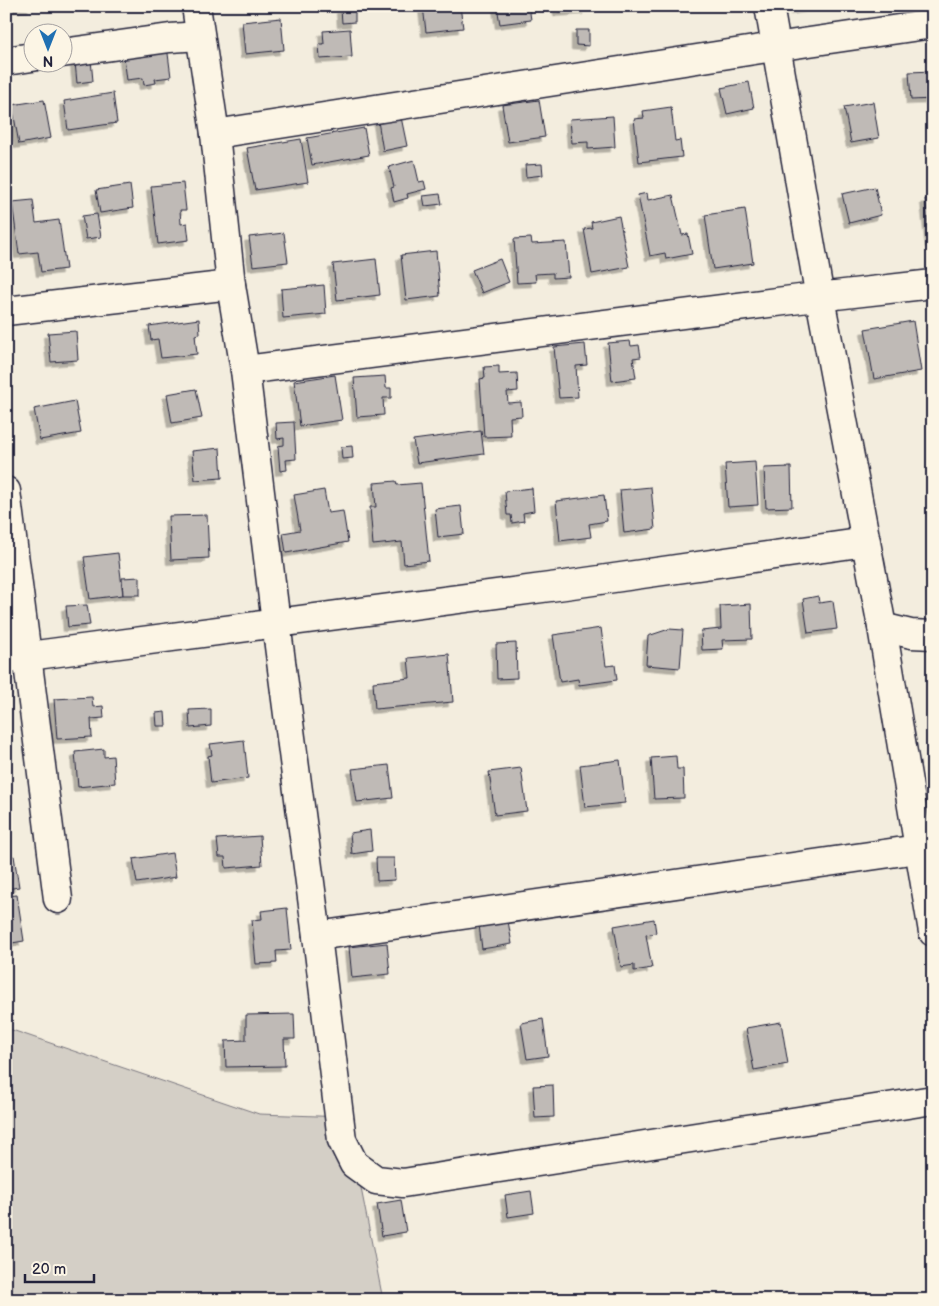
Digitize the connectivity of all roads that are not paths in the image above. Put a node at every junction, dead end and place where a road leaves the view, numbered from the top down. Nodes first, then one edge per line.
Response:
1 (196, 6) edge
2 (769, 6) edge
3 (933, 24) edge
4 (200, 36) junction
5 (776, 47) junction
6 (72, 52) edge
7 (22, 59) edge
8 (6, 61) edge
9 (215, 134) junction
10 (933, 284) edge
11 (231, 285) junction
12 (820, 298) junction
13 (6, 311) edge
14 (245, 370) junction
15 (6, 491) edge
16 (866, 542) junction
17 (276, 623) junction
18 (882, 627) junction
19 (933, 636) edge
20 (17, 657) edge
21 (918, 849) junction
22 (58, 899) dead end
23 (933, 932) edge
24 (317, 936) junction
25 (933, 1100) edge

1 - 4 street
2 - 5 street
3 - 5 street
4 - 6 street
4 - 9 street
5 - 9 street
5 - 12 street
7 - 8 street
9 - 11 street
10 - 12 street
11 - 13 street
11 - 14 street
12 - 14 street
12 - 16 street
14 - 17 street
15 - 20 street
16 - 17 street
16 - 18 street
17 - 20 street
17 - 24 street
18 - 19 street
18 - 21 street
20 - 22 street
21 - 23 street
21 - 24 street
24 - 25 street

